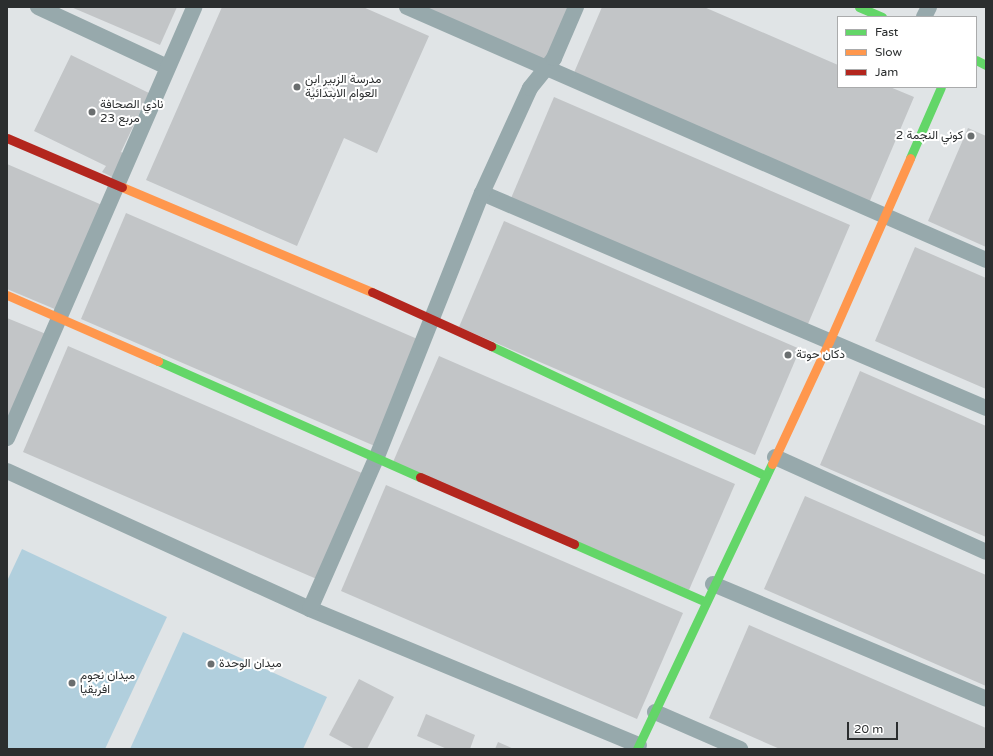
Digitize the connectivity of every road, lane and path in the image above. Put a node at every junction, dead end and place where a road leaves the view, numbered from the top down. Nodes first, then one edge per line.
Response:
1 (38, 7) edge
2 (194, 7) edge
3 (407, 7) edge
4 (576, 7) edge
5 (859, 7) edge
6 (929, 7) edge
7 (880, 16) edge
8 (924, 16) edge
9 (977, 60) edge
10 (986, 65) edge
11 (167, 66) junction
12 (546, 67) junction
13 (941, 88) edge
14 (7, 138) edge
15 (118, 184) junction
16 (482, 193) junction
17 (885, 214) junction
18 (986, 260) edge
19 (7, 295) edge
20 (59, 318) junction
21 (432, 318) junction
22 (829, 342) junction
23 (986, 408) edge
24 (7, 438) edge
25 (775, 457) junction
26 (376, 459) junction
27 (7, 471) edge
28 (766, 476) junction
29 (986, 552) edge
30 (713, 584) junction
31 (706, 602) junction
32 (310, 609) junction
33 (986, 700) edge
34 (655, 712) junction
35 (638, 747) edge
36 (740, 749) edge

1 - 11 street
2 - 11 street
3 - 12 street
4 - 12 street
5 - 7 street
6 - 8 street
9 - 10 street
11 - 15 street
12 - 16 street
12 - 17 street
13 - 17 street
14 - 15 street
15 - 20 street
15 - 21 street
16 - 21 street
16 - 22 street
17 - 18 street
17 - 22 street
19 - 20 street
20 - 24 street
20 - 26 street
21 - 26 street
21 - 28 street
22 - 23 street
22 - 25 street
25 - 28 street
25 - 29 street
26 - 31 street
26 - 32 street
27 - 32 street
28 - 30 street
30 - 31 street
30 - 33 street
31 - 34 street
32 - 35 street
34 - 35 street
34 - 36 street

